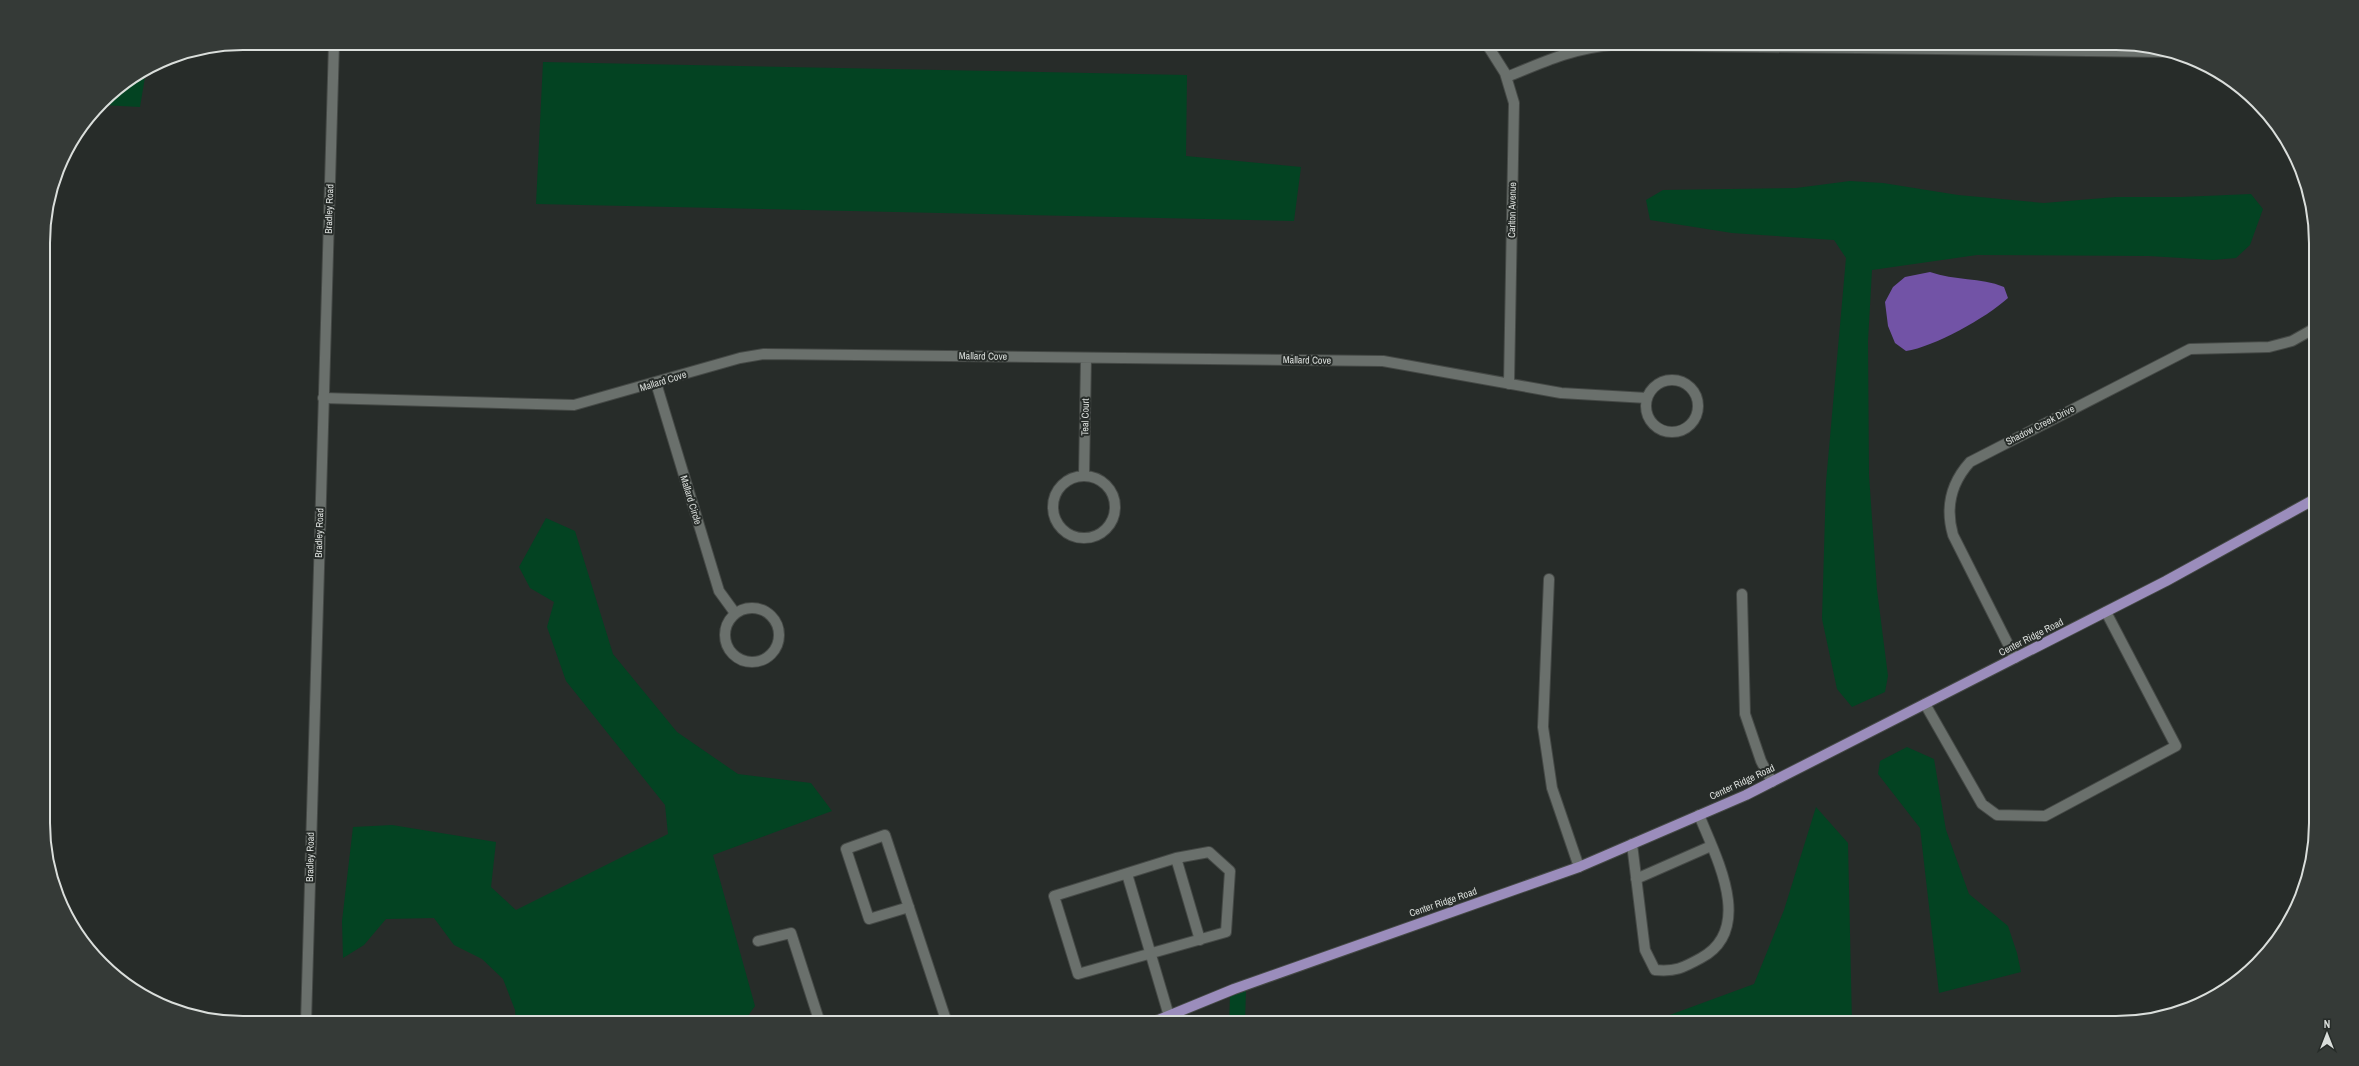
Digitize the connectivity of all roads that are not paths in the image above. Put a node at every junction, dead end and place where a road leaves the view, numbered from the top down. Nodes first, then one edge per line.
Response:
1 (334, 50) edge
2 (1490, 50) edge
3 (1575, 50) edge
4 (2006, 50) edge
5 (2139, 52) edge
6 (1507, 77) junction
7 (2309, 331) edge
8 (1086, 358) junction
9 (656, 383) junction
10 (1509, 384) junction
11 (323, 398) junction
12 (1647, 398) junction
13 (1084, 476) junction
14 (2309, 502) edge
15 (1549, 579) dead end
16 (1742, 594) dead end
17 (2106, 612) junction
18 (734, 613) junction
19 (2015, 658) junction
20 (1925, 704) junction
21 (1772, 782) junction
22 (1699, 815) junction
23 (1632, 844) junction
24 (1711, 846) junction
25 (1176, 858) junction
26 (1579, 866) junction
27 (1127, 874) junction
28 (1636, 878) junction
29 (909, 907) junction
30 (1200, 940) junction
31 (758, 941) dead end
32 (1151, 954) junction
33 (306, 1016) edge
34 (818, 1016) edge
35 (945, 1016) edge
36 (1169, 1016) joint

1 - 11 street, Bradley Road
2 - 6 street, Carlton Avenue
3 - 6 street
4 - 5 street
6 - 10 street, Carlton Avenue
7 - 19 street, Shadow Creek Drive
8 - 9 street, Mallard Cove
8 - 10 street, Mallard Cove
8 - 13 street, Teal Court
9 - 11 street, Mallard Cove
9 - 18 street, Mallard Circle
10 - 12 street, Mallard Cove
11 - 33 street, Bradley Road
12 - 12 street
13 - 13 street
14 - 17 main road, Center Ridge Road
15 - 26 street
16 - 21 street
17 - 19 main road, Center Ridge Road
17 - 20 street
18 - 18 street
19 - 20 main road, Center Ridge Road
20 - 21 main road, Center Ridge Road
21 - 22 main road, Center Ridge Road
22 - 23 main road, Center Ridge Road
22 - 24 street
23 - 26 main road, Center Ridge Road
23 - 28 street
24 - 28 street
24 - 28 street
25 - 27 street
25 - 30 street
25 - 30 street
26 - 36 main road, Center Ridge Road
27 - 32 street
27 - 32 street
29 - 29 street
29 - 35 street
30 - 32 street
31 - 34 street
32 - 36 street

